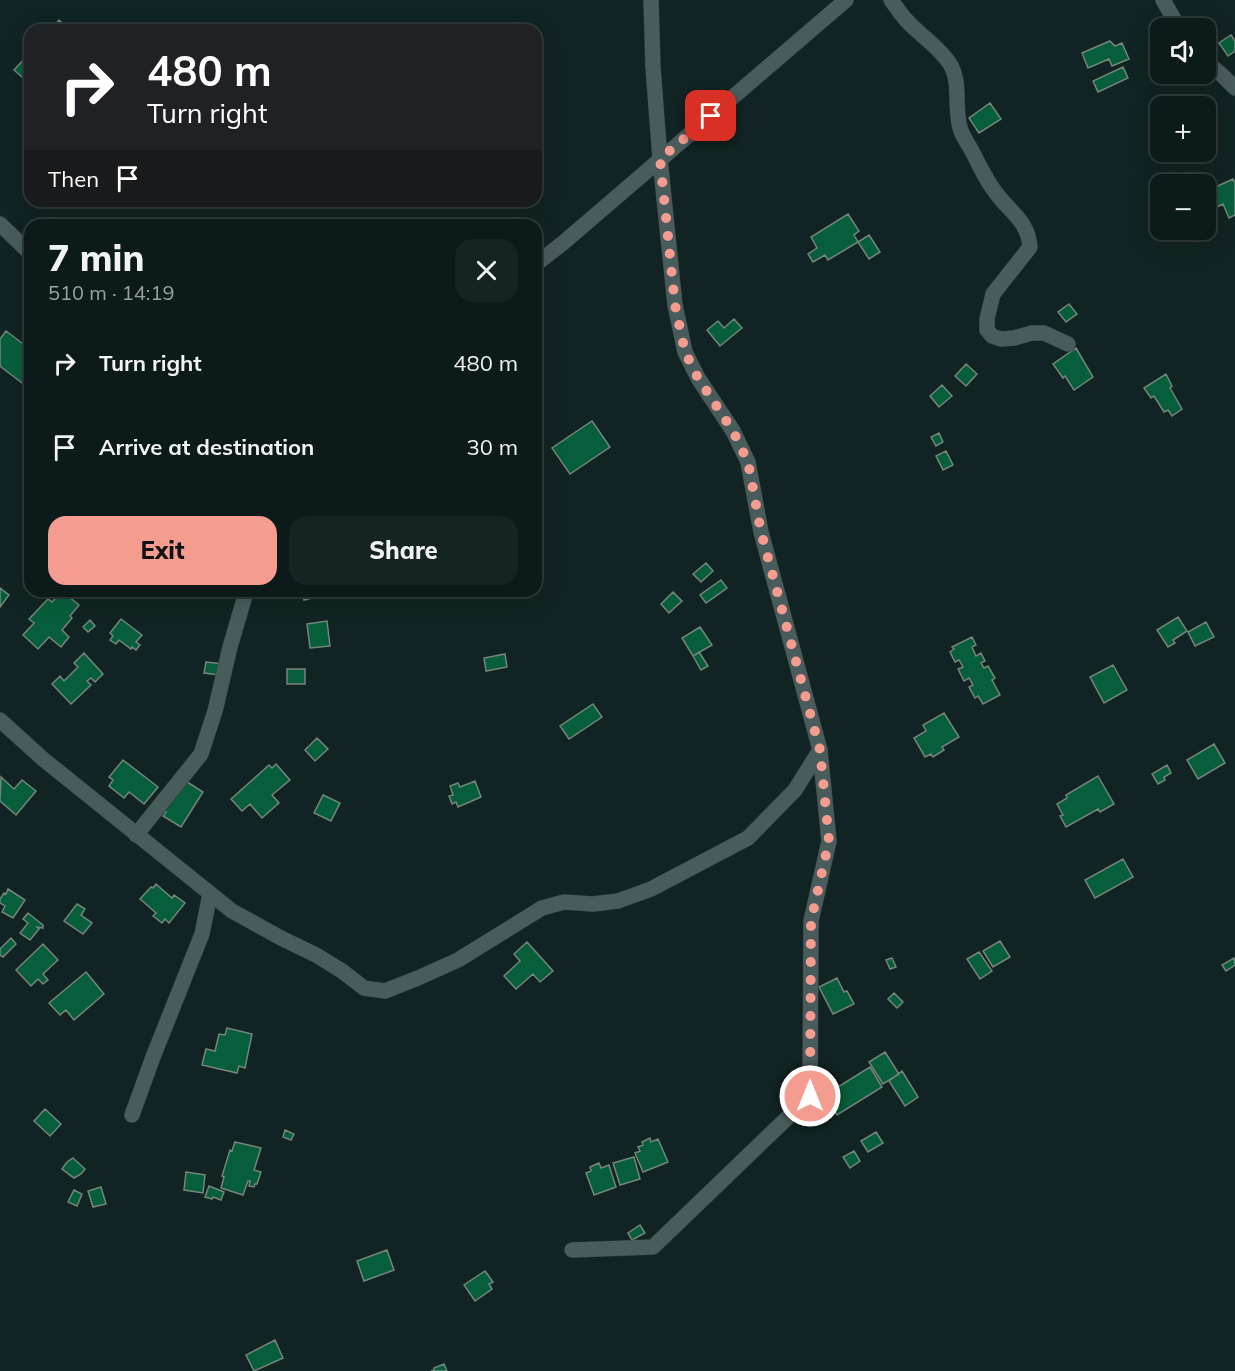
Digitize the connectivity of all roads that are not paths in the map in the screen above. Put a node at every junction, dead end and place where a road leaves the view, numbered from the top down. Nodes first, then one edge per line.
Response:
1 (651, 0) edge
2 (846, 0) edge
3 (891, 0) edge
4 (1163, 0) edge
5 (1173, 18) edge
6 (1216, 70) edge
7 (1235, 88) edge
8 (660, 159) junction
9 (0, 224) edge
10 (24, 247) edge
11 (542, 259) edge
12 (1068, 344) dead end
13 (245, 597) edge
14 (0, 720) edge
15 (820, 750) junction
16 (136, 835) junction
17 (210, 894) junction
18 (132, 1115) dead end
19 (572, 1250) dead end

1 - 8 street
2 - 8 street
3 - 12 street
4 - 5 street
6 - 7 street
8 - 11 street
8 - 15 street
9 - 10 street
13 - 16 street
14 - 16 street
15 - 17 street
15 - 19 street
16 - 17 street
17 - 18 street

